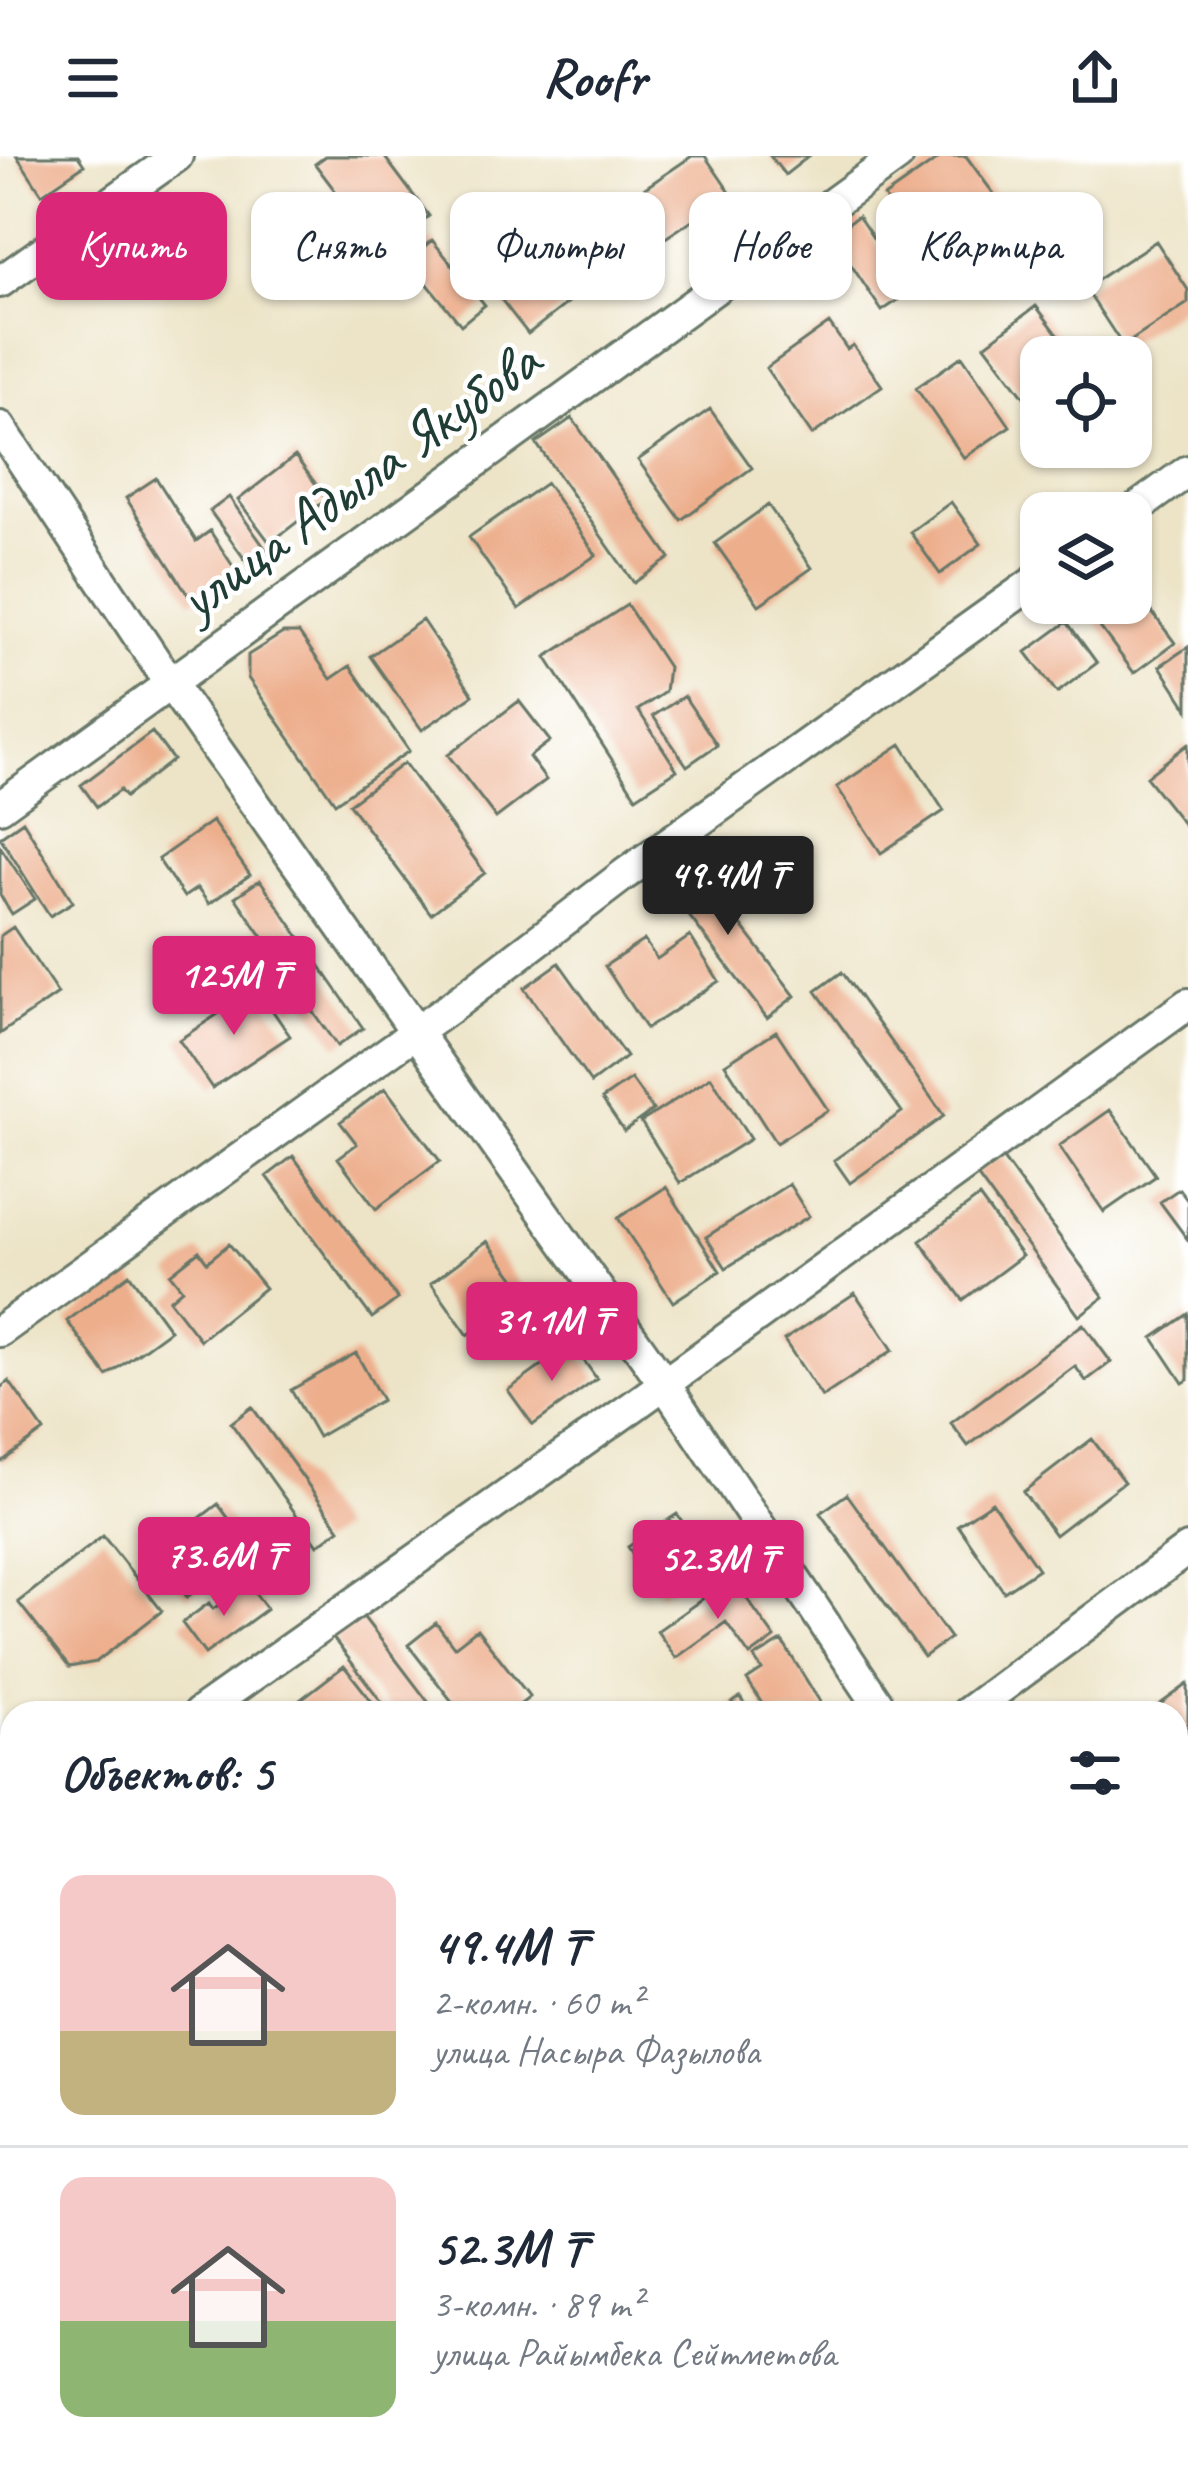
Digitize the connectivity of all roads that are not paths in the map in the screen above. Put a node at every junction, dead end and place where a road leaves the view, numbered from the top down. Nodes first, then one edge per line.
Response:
1 (177, 156) edge
2 (898, 156) edge
3 (0, 282) edge
4 (0, 427) edge
5 (1188, 471) edge
6 (1152, 497) edge
7 (1020, 593) edge
8 (169, 682) junction
9 (0, 807) edge
10 (1188, 1004) edge
11 (414, 1030) junction
12 (0, 1331) edge
13 (664, 1383) junction
14 (1188, 1549) edge
15 (216, 1701) edge
16 (876, 1701) edge
17 (983, 1701) edge

1 - 3 street
2 - 8 street, улица Адыла Якубова
4 - 8 street
5 - 6 street
7 - 11 street
8 - 9 street, улица Адыла Якубова
8 - 11 street
10 - 13 street
11 - 12 street
11 - 13 street
13 - 15 street
13 - 16 street
14 - 17 street

